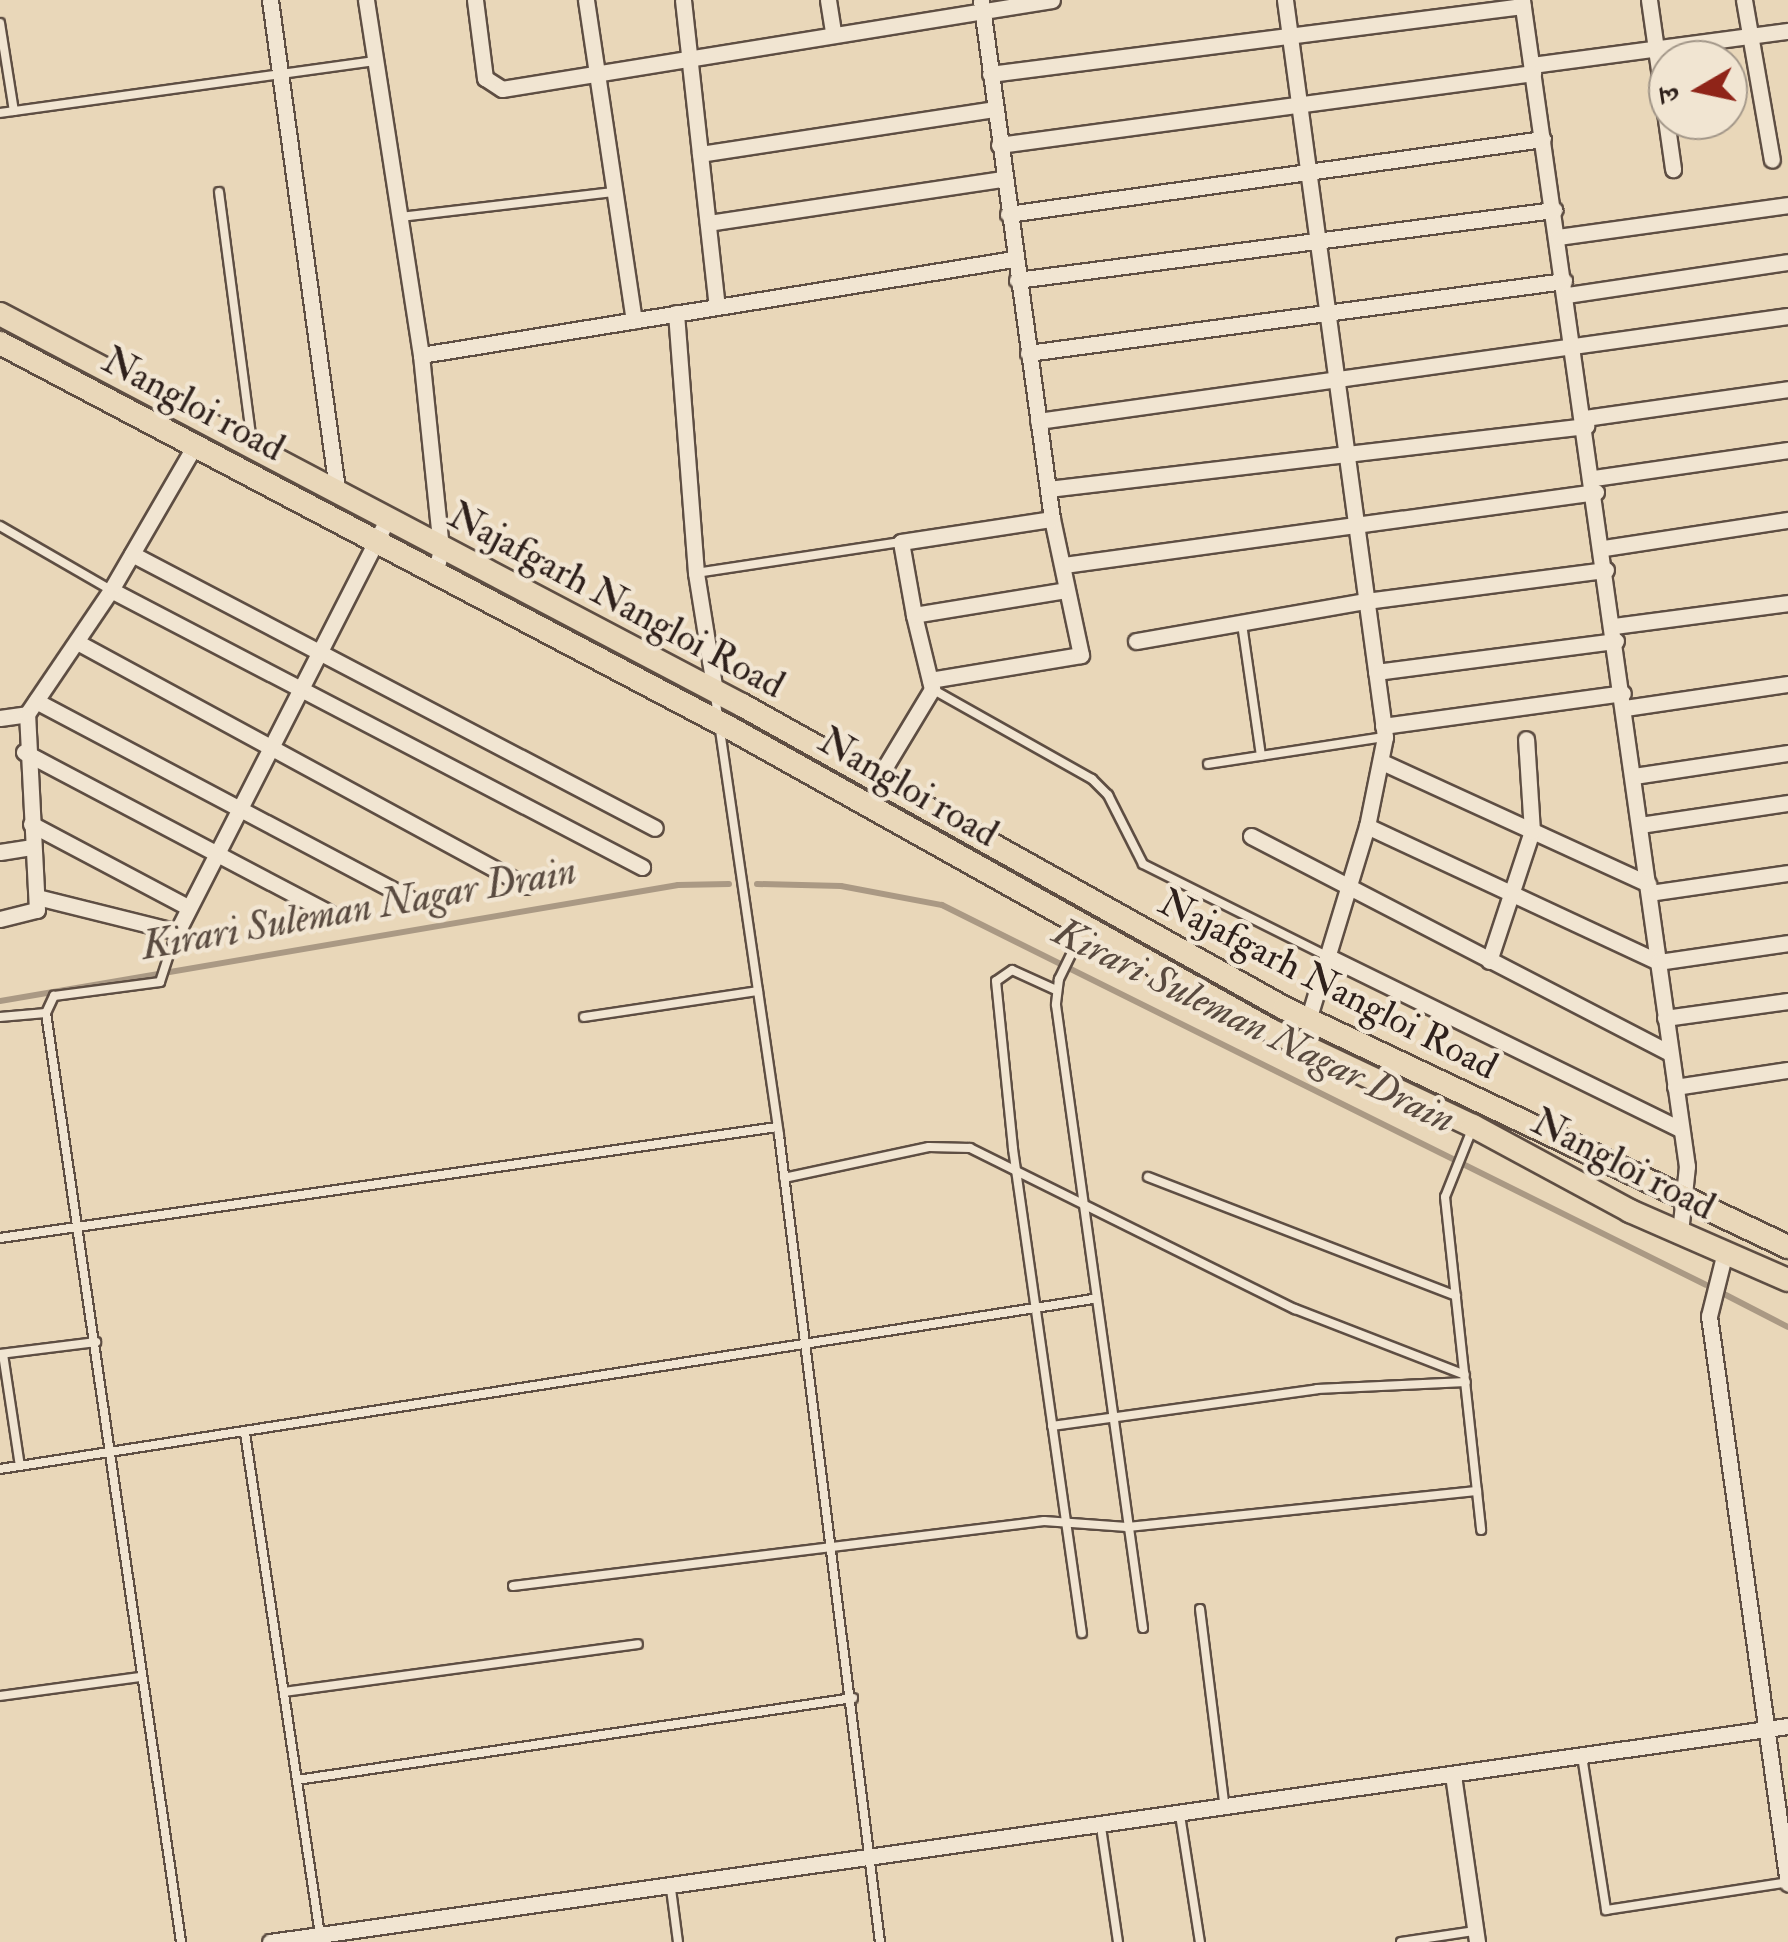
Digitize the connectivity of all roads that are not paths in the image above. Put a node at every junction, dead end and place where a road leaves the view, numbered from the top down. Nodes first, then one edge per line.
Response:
1 (270, 0) edge
2 (366, 0) edge
3 (475, 0) edge
4 (586, 0) edge
5 (684, 0) edge
6 (828, 0) edge
7 (1052, 0) edge
8 (1284, 0) edge
9 (1648, 0) edge
10 (1744, 0) edge
11 (1523, 3) edge
12 (982, 4) edge
13 (0, 23) edge
14 (1788, 30) edge
15 (833, 34) junction
16 (1750, 36) junction
17 (1653, 40) edge
18 (1725, 40) edge
19 (1290, 41) junction
20 (1648, 52) edge
21 (688, 57) junction
22 (376, 61) junction
23 (1533, 69) junction
24 (597, 72) junction
25 (280, 73) junction
26 (990, 74) junction
27 (1299, 108) junction
28 (995, 109) junction
29 (14, 111) junction
30 (0, 113) edge
31 (1544, 139) junction
32 (1669, 140) edge
33 (999, 145) junction
34 (700, 154) junction
35 (1772, 160) dead end
36 (1674, 169) dead end
37 (1308, 174) junction
38 (1004, 179) junction
39 (220, 192) dead end
40 (615, 192) junction
41 (1788, 205) edge
42 (1554, 210) junction
43 (1008, 214) junction
44 (400, 217) junction
45 (708, 223) junction
46 (1558, 237) junction
47 (1318, 242) junction
48 (1014, 259) junction
49 (1788, 262) edge
50 (1017, 280) junction
51 (1566, 288) junction
52 (717, 306) junction
53 (1327, 312) junction
54 (676, 313) junction
55 (0, 314) edge
56 (1788, 316) edge
57 (634, 320) junction
58 (0, 343) edge
59 (1574, 345) junction
60 (1028, 353) junction
61 (421, 355) junction
62 (1336, 381) junction
63 (1788, 388) edge
64 (1038, 421) junction
65 (1586, 422) junction
66 (194, 445) junction
67 (253, 448) junction
68 (1788, 450) edge
69 (1347, 458) junction
70 (1595, 485) junction
71 (1048, 489) junction
72 (338, 494) junction
73 (1052, 519) junction
74 (386, 520) junction
75 (1788, 520) edge
76 (0, 526) edge
77 (1356, 526) junction
78 (375, 542) junction
79 (901, 542) junction
80 (1604, 548) junction
81 (440, 549) junction
82 (132, 554) junction
83 (1064, 566) junction
84 (1606, 570) junction
85 (696, 573) junction
86 (435, 575) junction
87 (111, 590) junction
88 (1066, 590) junction
89 (1366, 601) junction
90 (1788, 604) edge
91 (914, 614) junction
92 (1242, 624) junction
93 (1615, 633) junction
94 (1136, 640) dead end
95 (76, 642) junction
96 (319, 649) junction
97 (1376, 672) junction
98 (1788, 684) edge
99 (931, 685) junction
100 (298, 688) junction
101 (715, 691) junction
102 (1624, 700) junction
103 (31, 708) junction
104 (0, 718) edge
105 (718, 722) junction
106 (1384, 732) junction
107 (1526, 739) dead end
108 (266, 750) junction
109 (24, 752) junction
110 (1788, 753) edge
111 (1261, 756) junction
112 (1382, 762) junction
113 (1208, 764) dead end
114 (1634, 776) junction
115 (876, 782) junction
116 (1788, 803) edge
117 (236, 808) junction
118 (31, 824) junction
119 (1640, 825) junction
120 (1366, 826) junction
121 (655, 828) dead end
122 (1532, 831) junction
123 (1251, 836) dead end
124 (33, 847) junction
125 (215, 851) junction
126 (0, 852) edge
127 (642, 867) dead end
128 (1788, 874) edge
129 (526, 886) dead end
130 (1348, 889) junction
131 (1649, 889) junction
132 (1512, 894) junction
133 (38, 897) junction
134 (416, 902) dead end
135 (188, 907) junction
136 (328, 912) dead end
137 (0, 919) edge
138 (1084, 928) junction
139 (177, 932) junction
140 (1788, 943) edge
141 (1327, 956) junction
142 (1489, 961) junction
143 (1658, 962) junction
144 (1056, 990) junction
145 (758, 991) junction
146 (1788, 1001) edge
147 (46, 1013) junction
148 (0, 1017) edge
149 (584, 1017) dead end
150 (1665, 1018) junction
151 (1308, 1020) junction
152 (1670, 1053) junction
153 (1788, 1070) edge
154 (1674, 1087) junction
155 (1474, 1126) junction
156 (778, 1127) junction
157 (1680, 1129) junction
158 (1016, 1174) junction
159 (1148, 1177) dead end
160 (784, 1178) junction
161 (1079, 1203) junction
162 (1687, 1204) junction
163 (79, 1228) junction
164 (1680, 1233) junction
165 (0, 1238) edge
166 (1788, 1247) edge
167 (1724, 1256) junction
168 (1788, 1280) edge
169 (1456, 1296) junction
170 (1093, 1299) junction
171 (1036, 1308) junction
172 (96, 1342) junction
173 (806, 1344) junction
174 (1, 1354) edge
175 (1465, 1379) junction
176 (1110, 1416) junction
177 (1052, 1426) junction
178 (245, 1433) junction
179 (112, 1454) junction
180 (20, 1466) junction
181 (0, 1469) edge
182 (1477, 1491) junction
183 (1067, 1526) junction
184 (1127, 1527) junction
185 (1482, 1530) dead end
186 (832, 1544) junction
187 (513, 1586) dead end
188 (1200, 1609) dead end
189 (1143, 1628) dead end
190 (1082, 1633) dead end
191 (638, 1644) dead end
192 (140, 1676) junction
193 (284, 1692) junction
194 (0, 1696) edge
195 (852, 1698) junction
196 (1788, 1726) edge
197 (1766, 1729) junction
198 (1582, 1756) junction
199 (1452, 1775) junction
200 (298, 1780) junction
201 (1224, 1808) junction
202 (1180, 1815) junction
203 (1101, 1827) junction
204 (869, 1852) junction
205 (1788, 1882) edge
206 (671, 1889) junction
207 (320, 1934) junction
208 (1476, 1936) edge
209 (181, 1942) edge
210 (270, 1942) edge
211 (678, 1942) edge
212 (880, 1942) edge
213 (1118, 1942) edge
214 (1200, 1942) edge
215 (1402, 1942) edge

1 - 25 street
2 - 22 street
3 - 24 street
4 - 24 street
5 - 21 street
6 - 15 street
7 - 12 street
8 - 19 street
9 - 17 street
10 - 16 street
11 - 19 street
11 - 23 street
12 - 15 street
12 - 26 street
13 - 29 lane
14 - 16 street
15 - 21 street
16 - 18 street
16 - 35 street
19 - 26 street
19 - 27 street
20 - 23 street
21 - 24 street
21 - 34 street
22 - 25 lane
22 - 44 street
23 - 27 street
23 - 31 street
24 - 40 street
25 - 29 lane
25 - 72 street
26 - 28 street
27 - 33 street
27 - 37 street
28 - 33 street
28 - 34 street
29 - 30 lane
31 - 37 street
31 - 42 street
32 - 36 street
33 - 38 street
34 - 45 street
37 - 43 street
37 - 47 street
38 - 43 street
38 - 45 street
39 - 67 lane
40 - 44 lane
40 - 57 street
41 - 46 street
42 - 46 street
42 - 47 street
43 - 48 street
44 - 61 street
45 - 52 street
46 - 51 street
47 - 50 street
47 - 53 street
48 - 50 street
48 - 52 street
49 - 51 street
50 - 60 street
51 - 53 street
51 - 59 street
52 - 54 street
53 - 60 street
53 - 62 street
54 - 57 street
54 - 85 street
55 - 67 main road, Najafgarh Nangloi Road
56 - 59 street
57 - 61 street
58 - 66 main road, Nangloi road
59 - 62 street
59 - 65 street
60 - 64 street
61 - 81 street
62 - 64 street
62 - 69 street
63 - 65 street
64 - 71 street
65 - 69 street
65 - 70 street
66 - 78 main road, Nangloi road
66 - 82 street
67 - 72 main road, Najafgarh Nangloi Road
68 - 70 street
69 - 71 street
69 - 77 street
70 - 77 street
70 - 80 street
71 - 73 street
72 - 74 main road, Najafgarh Nangloi Road
73 - 79 street
73 - 83 street
74 - 78 street
74 - 81 main road, Najafgarh Nangloi Road
75 - 80 street
76 - 87 lane
77 - 83 street
77 - 89 street
78 - 86 main road, Nangloi road
78 - 96 street
79 - 85 lane
79 - 91 street
80 - 84 street
81 - 86 street
81 - 101 main road, Najafgarh Nangloi Road
82 - 87 street
82 - 96 street
83 - 88 street
84 - 89 street
84 - 93 street
85 - 101 street
86 - 105 main road, Nangloi road
87 - 95 street
87 - 100 street
88 - 91 street
88 - 99 street
89 - 92 street
89 - 97 street
90 - 93 street
91 - 99 street
92 - 94 street
92 - 111 lane
93 - 97 street
93 - 102 street
95 - 103 street
95 - 108 street
96 - 100 street
96 - 121 street
97 - 106 street
98 - 102 street
99 - 115 street
99 - 141 lane
100 - 108 street
100 - 127 street
101 - 105 lane
101 - 115 main road, Najafgarh Nangloi Road
102 - 106 street
102 - 114 street
103 - 104 street
103 - 109 street
103 - 117 street
105 - 138 main road, Nangloi road
105 - 145 lane
106 - 111 lane
106 - 112 street
107 - 122 street
108 - 117 street
108 - 129 street
109 - 118 street
109 - 125 street
110 - 114 street
111 - 113 lane
112 - 120 street
112 - 122 street
114 - 119 street
115 - 151 main road, Najafgarh Nangloi Road
116 - 119 street
117 - 125 street
117 - 134 street
118 - 124 street
118 - 135 street
119 - 131 street
120 - 130 street
120 - 132 street
122 - 131 street
122 - 132 street
123 - 130 street
124 - 126 street
124 - 133 street
125 - 135 street
125 - 136 street
128 - 131 street
130 - 141 street
130 - 142 street
131 - 143 street
132 - 142 street
132 - 143 street
133 - 137 street
133 - 139 street
135 - 139 street
138 - 144 lane
138 - 155 main road, Nangloi road
139 - 147 lane
140 - 143 street
141 - 151 street
141 - 157 street
142 - 152 street
143 - 150 street
144 - 158 lane
144 - 161 lane
145 - 149 lane
145 - 156 lane
146 - 150 street
147 - 148 lane
147 - 163 lane
150 - 152 street
151 - 162 main road, Najafgarh Nangloi Road
152 - 154 street
153 - 154 street
154 - 157 street
155 - 164 main road, Nangloi road
155 - 169 lane
156 - 160 lane
156 - 163 lane
157 - 162 street
158 - 160 lane
158 - 161 lane
158 - 171 lane
159 - 169 lane
160 - 173 lane
161 - 170 lane
161 - 175 lane
162 - 164 street
162 - 166 main road, Najafgarh Nangloi Road
163 - 165 lane
163 - 172 lane
164 - 167 main road, Nangloi road
167 - 168 main road, Nangloi road
167 - 197 street
169 - 175 lane
170 - 171 lane
170 - 176 lane
171 - 173 lane
171 - 177 lane
172 - 174 lane
172 - 179 lane
173 - 178 lane
173 - 186 lane
174 - 180 lane
175 - 176 lane
175 - 182 lane
176 - 177 lane
176 - 184 lane
177 - 183 lane
178 - 179 lane
178 - 193 lane
179 - 180 lane
179 - 192 lane
180 - 181 lane
182 - 184 lane
182 - 185 lane
183 - 184 lane
183 - 186 lane
183 - 190 lane
184 - 189 lane
186 - 187 lane
186 - 195 lane
188 - 201 lane
191 - 193 lane
192 - 194 lane
192 - 209 lane
193 - 200 lane
195 - 200 lane
195 - 204 lane
196 - 197 street
197 - 198 street
197 - 205 street
198 - 199 street
198 - 205 lane
199 - 201 street
199 - 208 street
200 - 207 lane
201 - 202 street
202 - 203 street
202 - 214 lane
203 - 204 street
203 - 213 lane
204 - 206 street
204 - 212 lane
206 - 207 street
206 - 211 lane
207 - 210 street
208 - 215 lane

